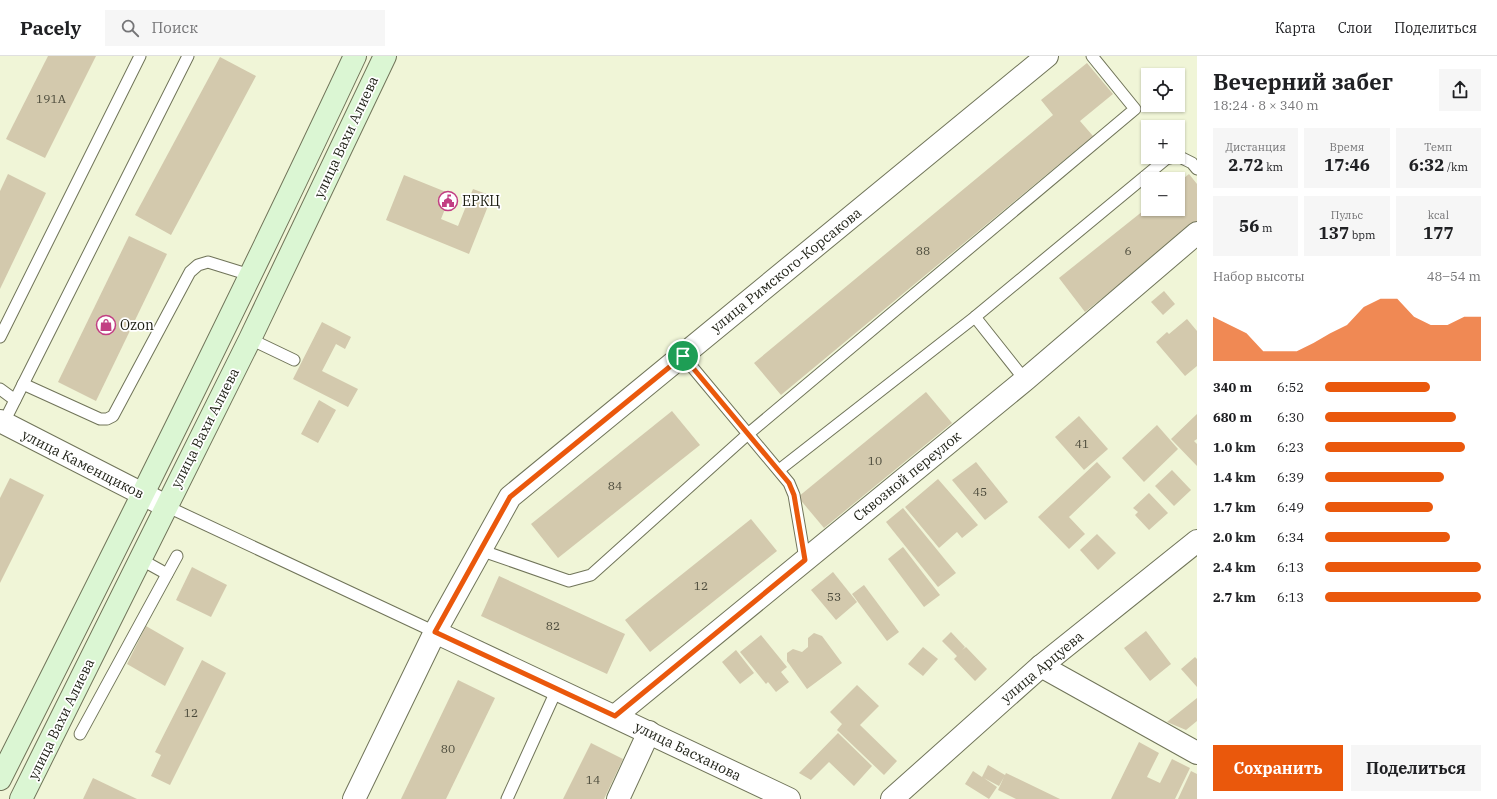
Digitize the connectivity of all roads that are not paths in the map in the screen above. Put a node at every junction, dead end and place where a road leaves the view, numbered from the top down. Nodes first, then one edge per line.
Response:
1 (140, 56) edge
2 (188, 56) edge
3 (355, 56) edge
4 (385, 56) edge
5 (1047, 56) edge
6 (1092, 56) edge
7 (1185, 160) edge
8 (1160, 164) edge
9 (1197, 169) edge
10 (1197, 233) edge
11 (250, 275) junction
12 (976, 317) junction
13 (0, 337) edge
14 (250, 339) junction
15 (683, 356) junction
16 (294, 360) dead end
17 (1025, 380) junction
18 (23, 384) junction
19 (0, 389) edge
20 (15, 400) junction
21 (1, 425) edge
22 (748, 434) junction
23 (779, 470) junction
24 (143, 494) junction
25 (166, 506) junction
26 (1197, 541) edge
27 (480, 550) junction
28 (177, 556) dead end
29 (140, 560) junction
30 (805, 560) junction
31 (167, 574) junction
32 (435, 632) junction
33 (1041, 666) junction
34 (557, 689) junction
35 (81, 707) junction
36 (615, 716) junction
37 (649, 732) junction
38 (80, 734) dead end
39 (1197, 753) edge
40 (0, 779) edge
41 (21, 799) edge
42 (354, 799) edge
43 (507, 799) edge
44 (618, 799) edge
45 (790, 799) edge
46 (892, 799) edge

1 - 13 lane
2 - 18 lane
3 - 11 main road, улица Вахи Алиева
4 - 14 main road, улица Вахи Алиева
5 - 15 street, улица Римского-Корсакова
6 - 22 lane
7 - 9 lane
8 - 12 lane
10 - 17 street, Сквозной переулок
11 - 18 lane
11 - 24 main road, улица Вахи Алиева
12 - 17 lane
12 - 23 lane
14 - 16 lane
14 - 25 main road, улица Вахи Алиева
15 - 22 lane
15 - 27 street, улица Римского-Корсакова
17 - 30 street, Сквозной переулок
18 - 20 lane
19 - 20 lane
20 - 21 lane
21 - 24 street, улица Каменщиков
22 - 23 lane
22 - 27 lane
23 - 30 lane
24 - 25 street, улица Каменщиков
24 - 40 main road, улица Вахи Алиева
25 - 29 main road, улица Вахи Алиева
25 - 32 lane
26 - 33 street, улица Арцуева
27 - 32 street, улица Римского-Корсакова
28 - 31 lane
29 - 31 lane
29 - 35 main road, улица Вахи Алиева
30 - 36 street, Сквозной переулок
31 - 35 lane
32 - 34 street, улица Басханова
32 - 42 street, улица Римского-Корсакова
33 - 39 street
33 - 46 street, улица Арцуева
34 - 36 street, улица Басханова
34 - 43 lane
35 - 38 lane
35 - 41 main road, улица Вахи Алиева
36 - 37 street, улица Басханова
37 - 44 street
37 - 45 street, улица Басханова

